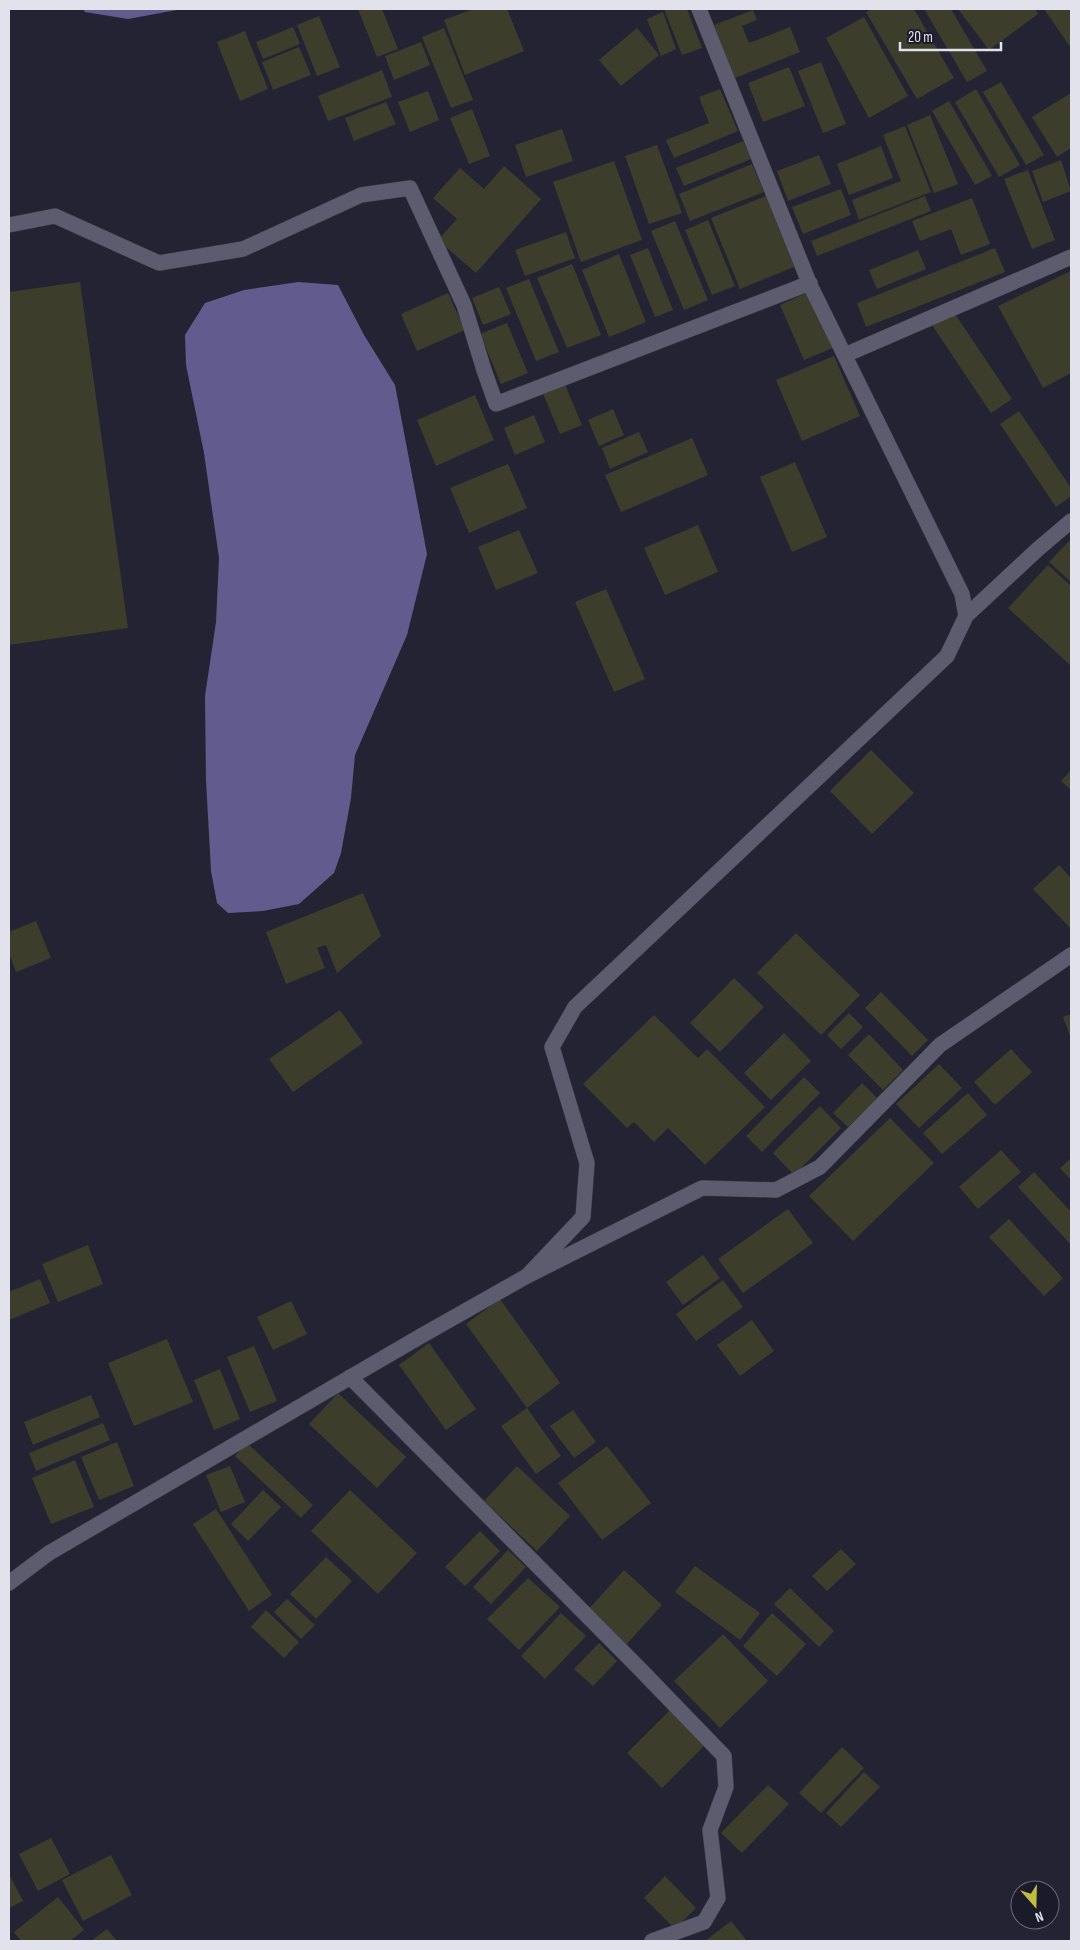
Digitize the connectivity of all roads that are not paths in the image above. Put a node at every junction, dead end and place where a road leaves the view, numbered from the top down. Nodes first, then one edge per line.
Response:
1 (699, 9) edge
2 (9, 225) edge
3 (1071, 258) edge
4 (810, 283) junction
5 (845, 355) junction
6 (1071, 521) edge
7 (966, 616) junction
8 (1071, 955) edge
9 (527, 1276) junction
10 (350, 1377) junction
11 (9, 1583) edge
12 (652, 1941) edge

1 - 4 street
2 - 4 street
3 - 5 street
4 - 5 street
5 - 7 street
6 - 7 street
7 - 9 street
8 - 9 street
9 - 10 street
10 - 11 street
10 - 12 street

